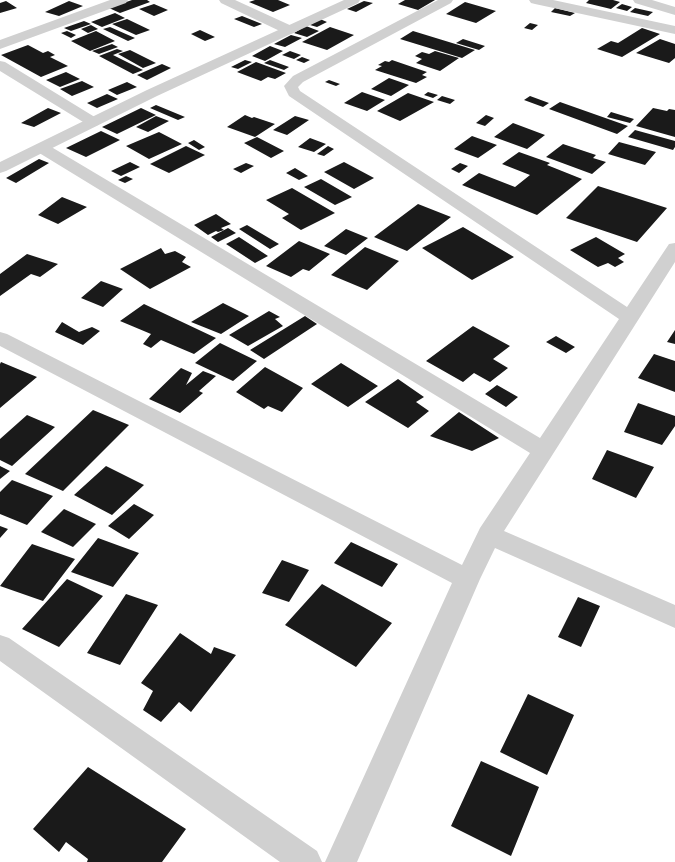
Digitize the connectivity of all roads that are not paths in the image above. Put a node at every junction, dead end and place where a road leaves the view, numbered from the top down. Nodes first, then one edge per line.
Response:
1 (122, 0) edge
2 (225, 0) edge
3 (354, 0) edge
4 (447, 0) edge
5 (535, 0) edge
6 (639, 0) edge
7 (675, 11) edge
8 (289, 30) junction
9 (675, 30) edge
10 (0, 45) edge
11 (0, 65) edge
12 (93, 122) junction
13 (42, 148) junction
14 (0, 168) edge
15 (675, 248) edge
16 (630, 318) junction
17 (0, 338) edge
18 (544, 451) junction
19 (489, 535) junction
20 (466, 579) junction
21 (675, 617) edge
22 (0, 646) edge
23 (306, 862) edge
24 (341, 862) edge

1 - 10 street
2 - 8 street
3 - 8 street
4 - 16 street
5 - 9 street
6 - 7 street
8 - 12 street
11 - 12 street
12 - 13 street
13 - 14 street
13 - 18 street
15 - 16 street
16 - 18 street
17 - 20 street
18 - 19 street
19 - 20 street
19 - 21 street
20 - 24 street
22 - 23 street

